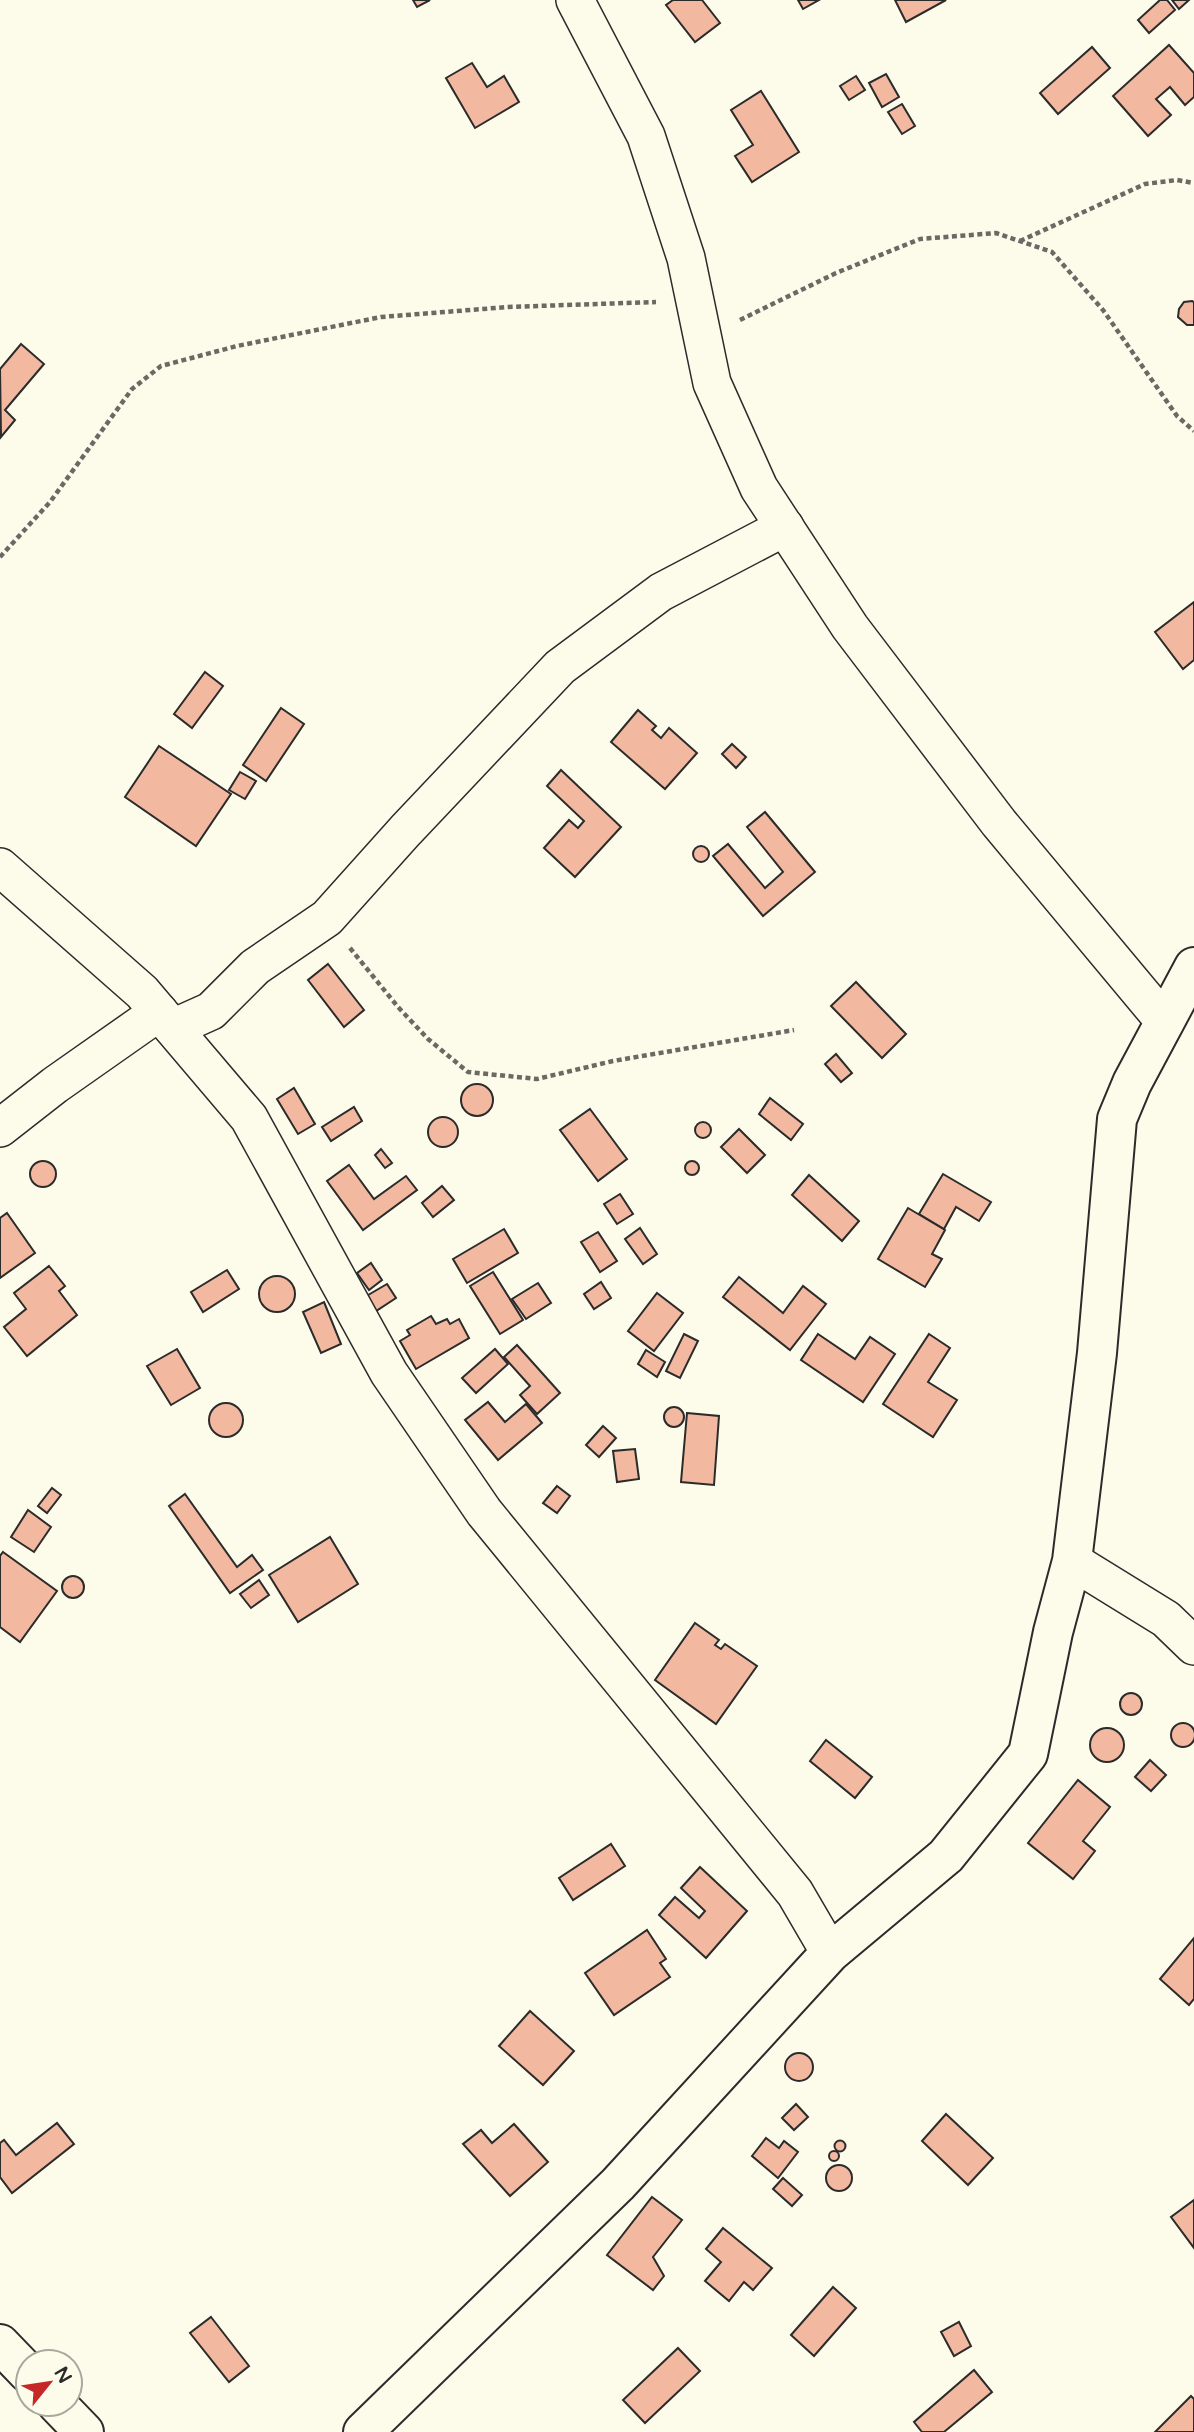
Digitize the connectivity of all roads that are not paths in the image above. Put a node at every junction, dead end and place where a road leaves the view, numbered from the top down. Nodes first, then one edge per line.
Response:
1 (575, 0) edge
2 (785, 527) junction
3 (0, 867) edge
4 (1194, 967) edge
5 (166, 1020) junction
6 (1165, 1022) junction
7 (0, 1128) edge
8 (1072, 1561) junction
9 (1194, 1646) edge
10 (830, 1953) junction
11 (0, 2344) edge
12 (14, 2358) edge
13 (70, 2418) edge
14 (83, 2432) edge
15 (363, 2432) edge

1 - 2 street
2 - 5 street
2 - 6 street
3 - 5 street
4 - 6 main road
5 - 7 street
5 - 10 street
6 - 8 main road
8 - 9 street
8 - 10 main road
10 - 15 main road
11 - 12 main road
13 - 14 main road

